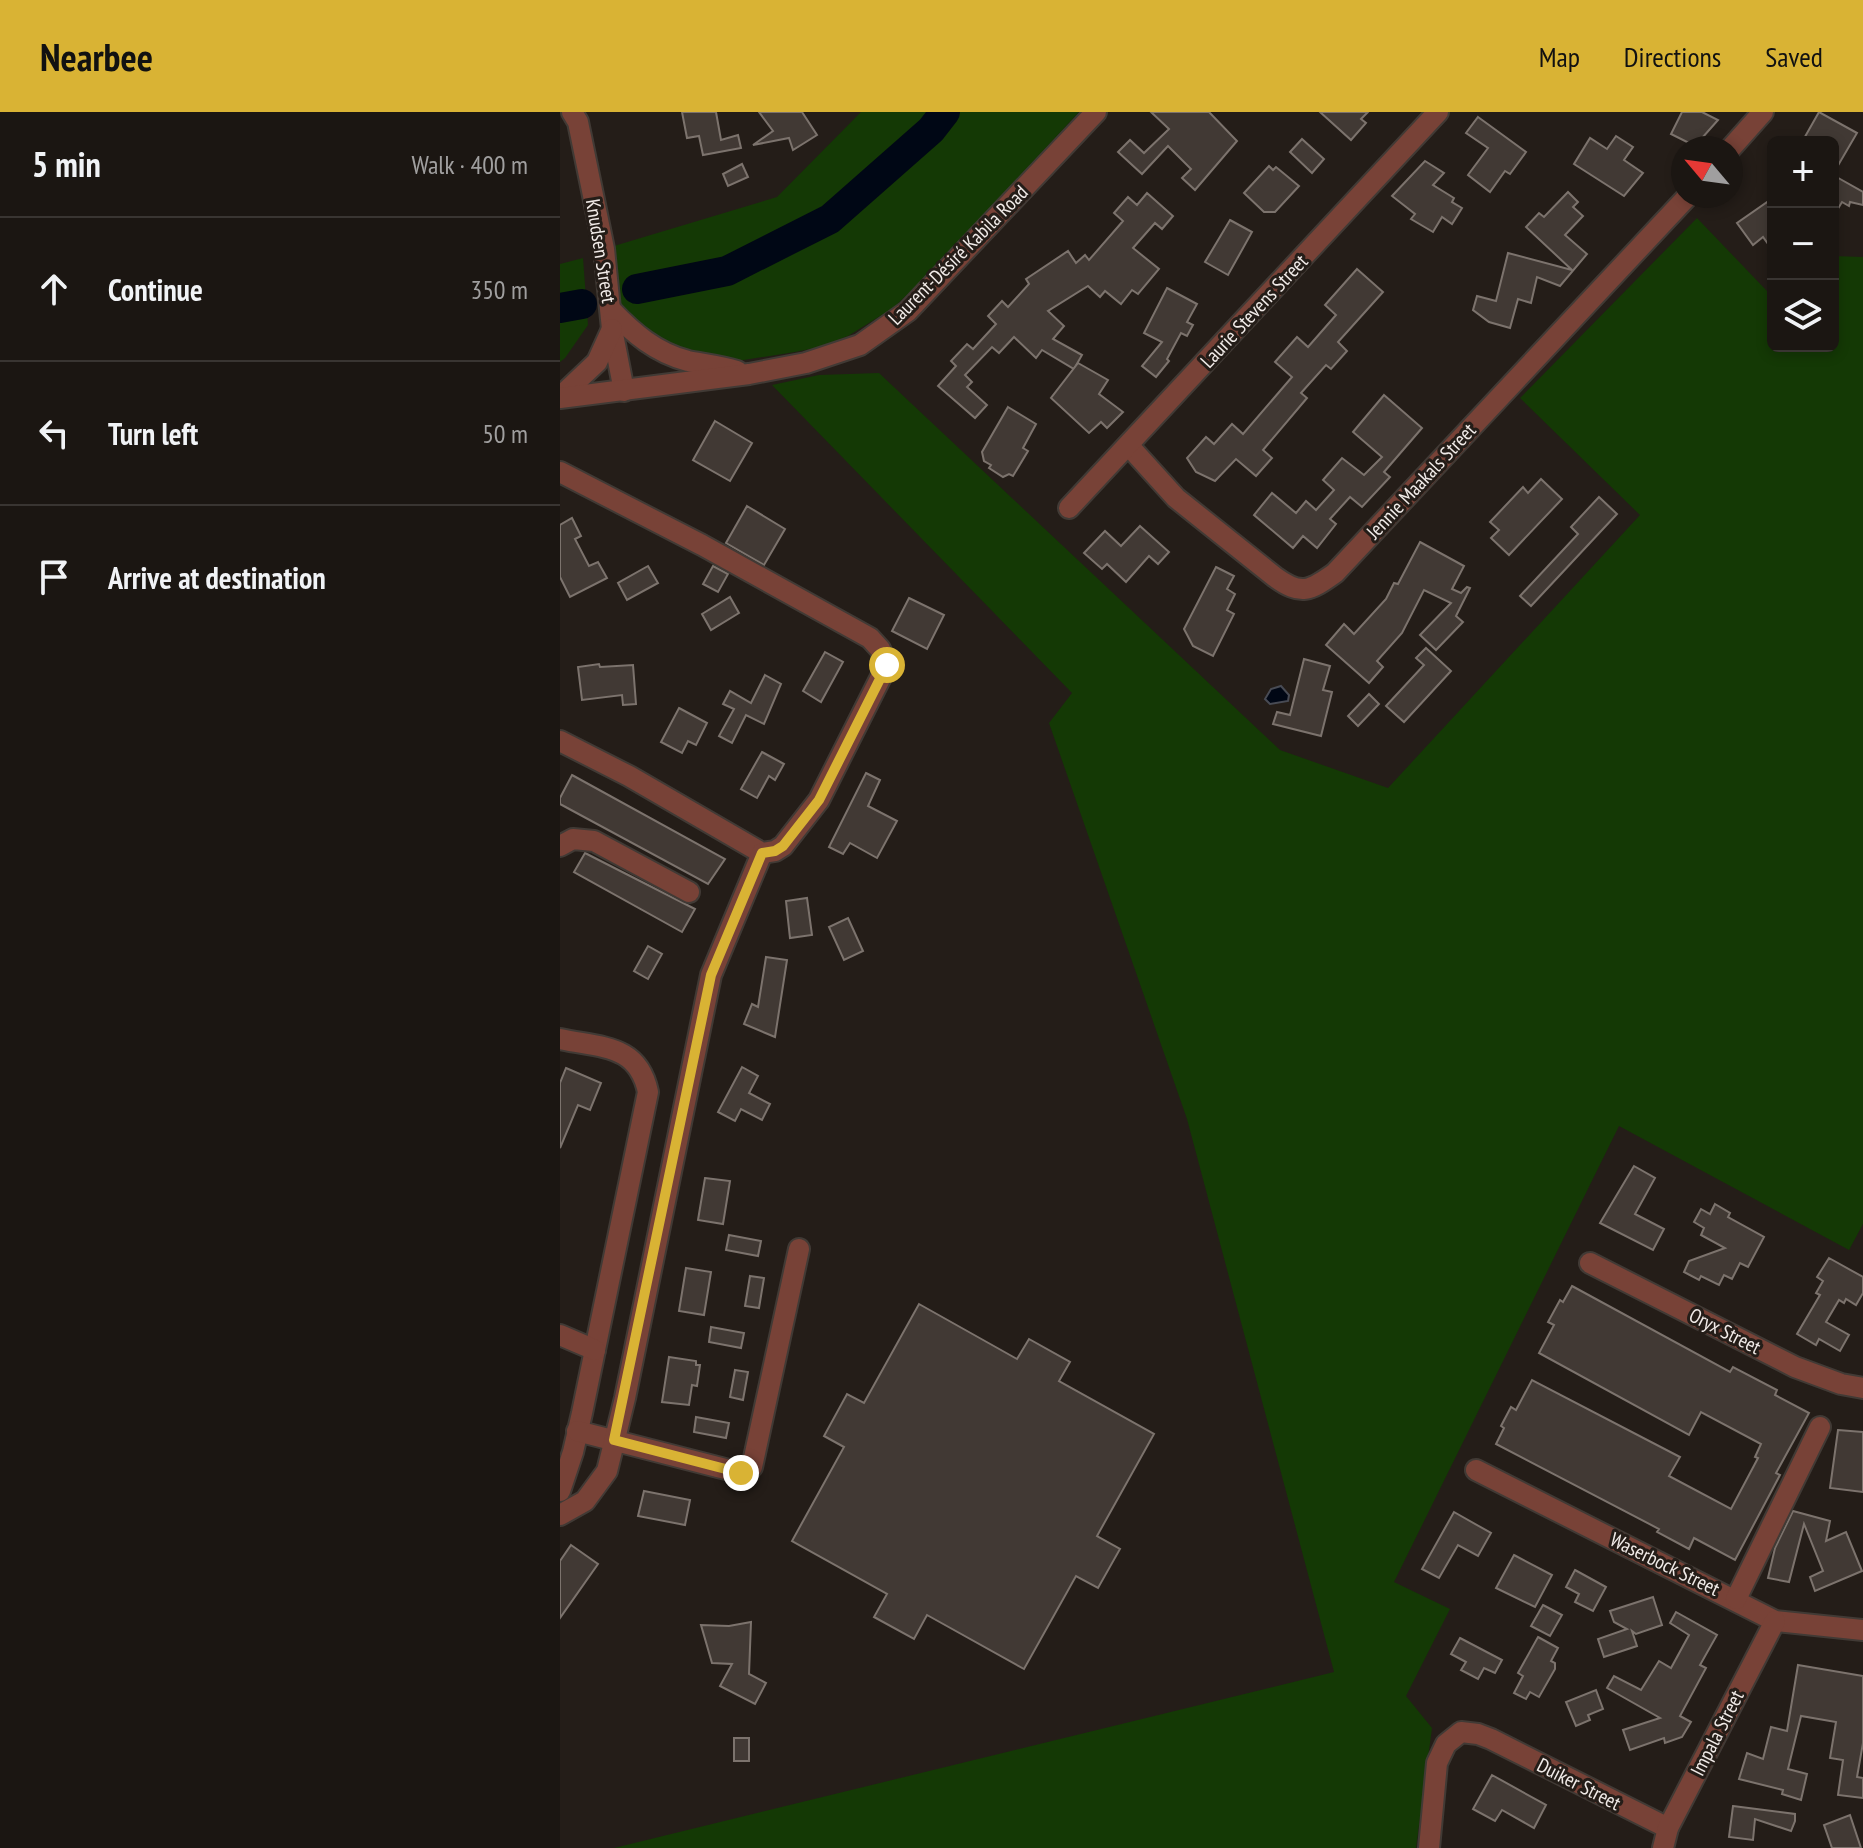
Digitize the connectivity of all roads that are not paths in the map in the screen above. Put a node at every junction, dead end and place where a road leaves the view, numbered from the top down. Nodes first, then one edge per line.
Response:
1 (1096, 112) edge
2 (1438, 112) edge
3 (1763, 112) edge
4 (582, 115) edge
5 (1742, 136) edge
6 (1677, 208) edge
7 (612, 320) junction
8 (749, 374) junction
9 (624, 391) junction
10 (560, 398) edge
11 (1129, 446) junction
12 (560, 472) edge
13 (1069, 508) dead end
14 (560, 741) edge
15 (560, 846) edge
16 (762, 853) junction
17 (689, 892) dead end
18 (560, 1039) edge
19 (799, 1249) dead end
20 (1590, 1263) dead end
21 (560, 1335) edge
22 (595, 1350) junction
23 (1863, 1388) edge
24 (1820, 1427) dead end
25 (577, 1431) junction
26 (614, 1440) junction
27 (1476, 1470) dead end
28 (560, 1491) edge
29 (560, 1515) edge
30 (1741, 1590) junction
31 (1775, 1621) junction
32 (1863, 1630) edge
33 (1666, 1838) edge
34 (1429, 1848) edge

1 - 8 street, Laurent-Désiré Kabila Road
2 - 11 street, Laurie Stevens Street
3 - 5 street
4 - 7 street, Knudsen Street
6 - 11 street, Jennie Maakals Street
7 - 8 street
7 - 9 street, Knudsen Street
7 - 10 street
8 - 9 street, Laurent-Désiré Kabila Road
9 - 10 street, Laurent-Désiré Kabila Road
11 - 13 street, Laurie Stevens Street
12 - 16 street
14 - 16 street
15 - 17 street
16 - 26 street
18 - 22 street
19 - 26 street
20 - 23 street, Oryx Street
21 - 22 street
22 - 25 street
24 - 30 street
25 - 26 street
25 - 28 street
26 - 29 street
27 - 30 street, Waserbock Street
30 - 31 street, Waserbock Street
31 - 32 street, Waserbock Street
31 - 33 street, Impala Street
33 - 34 street, Duiker Street

